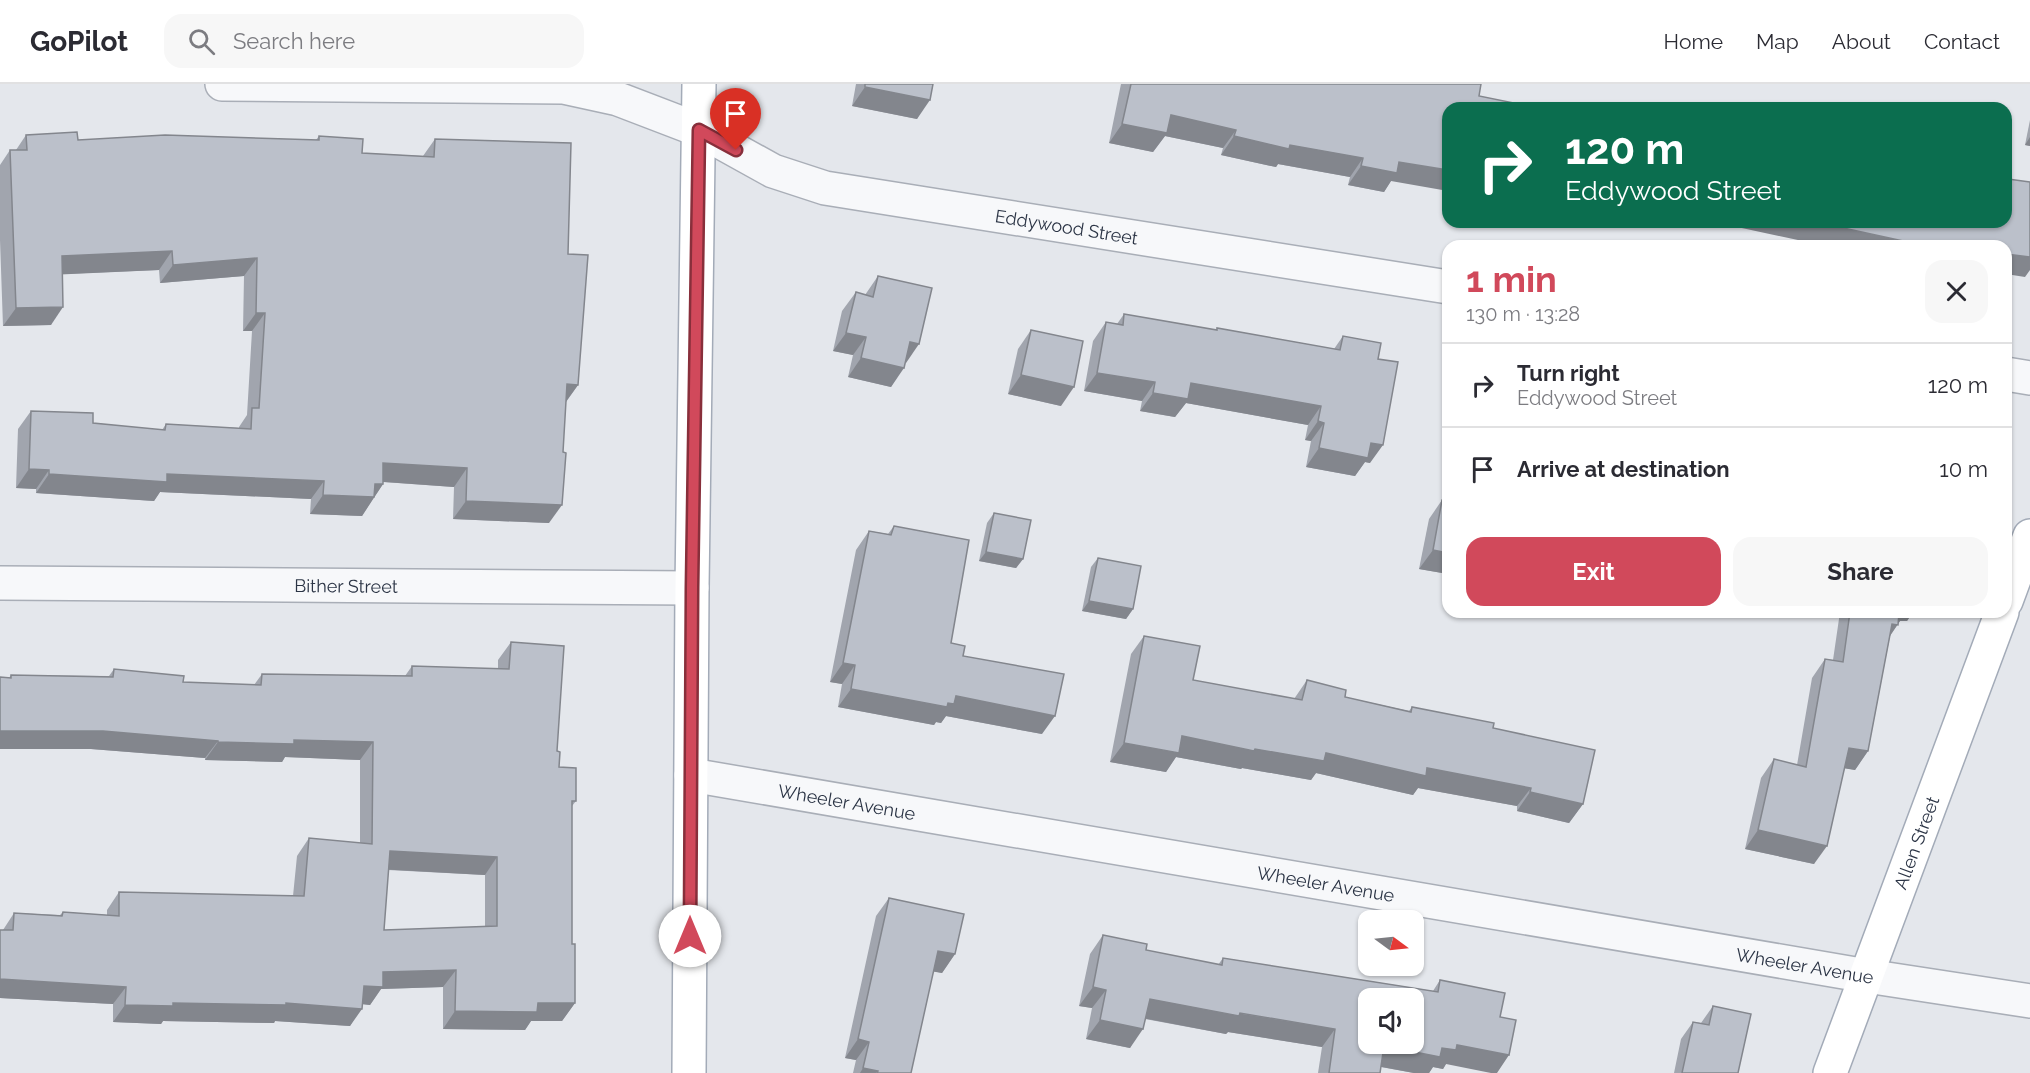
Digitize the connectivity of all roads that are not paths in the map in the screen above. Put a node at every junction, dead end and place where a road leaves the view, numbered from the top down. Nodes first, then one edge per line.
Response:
1 (222, 84) edge
2 (699, 84) edge
3 (699, 130) junction
4 (1442, 286) edge
5 (2012, 375) edge
6 (2030, 378) edge
7 (2030, 536) edge
8 (0, 583) edge
9 (2012, 586) edge
10 (692, 588) junction
11 (2000, 618) edge
12 (691, 775) junction
13 (1866, 976) junction
14 (2030, 1001) edge
15 (689, 1073) edge
16 (1830, 1073) edge

1 - 3 street, Eddywood Street
2 - 3 main road
3 - 4 street, Eddywood Street
3 - 10 main road
5 - 6 street
7 - 9 main road
8 - 10 street, Bither Street
10 - 12 main road
11 - 13 main road, Allen Street
12 - 13 street, Wheeler Avenue
12 - 15 main road
13 - 14 street, Wheeler Avenue
13 - 16 main road, Allen Street

